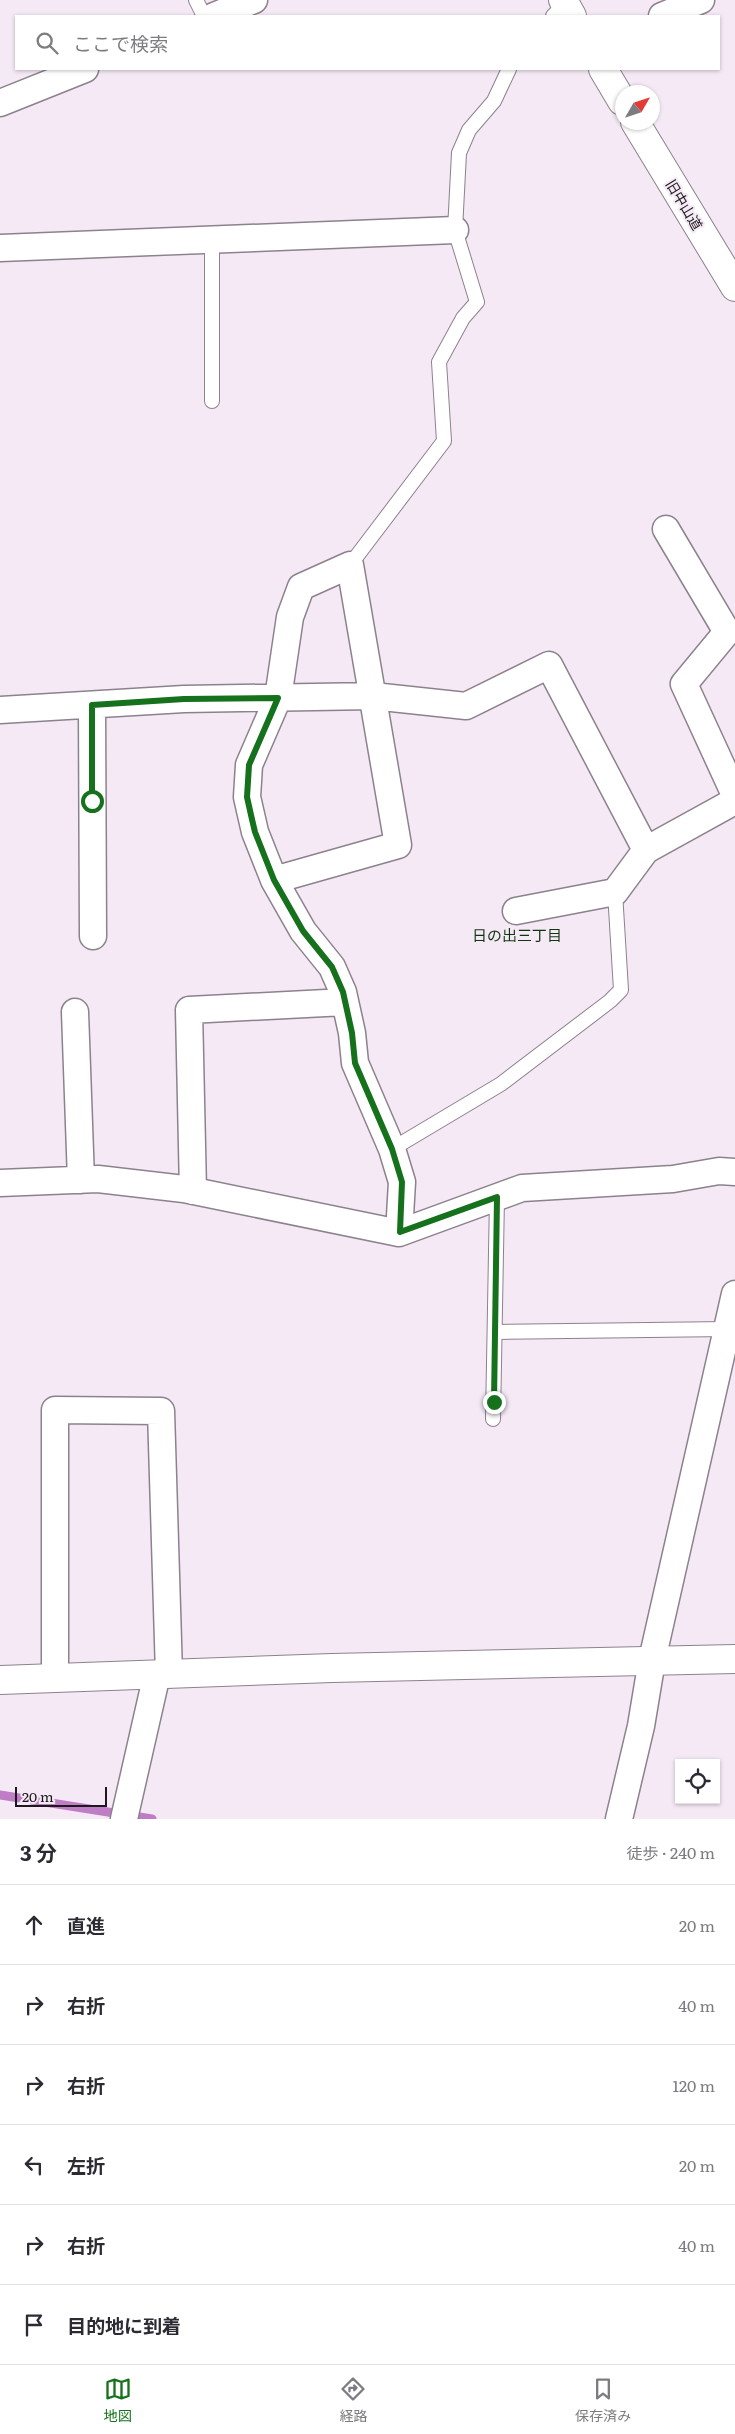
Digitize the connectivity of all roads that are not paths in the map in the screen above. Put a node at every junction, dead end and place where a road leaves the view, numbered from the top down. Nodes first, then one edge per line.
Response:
1 (196, 0) edge
2 (254, 0) edge
3 (701, 0) edge
4 (204, 15) edge
5 (216, 15) edge
6 (664, 15) edge
7 (82, 70) edge
8 (509, 70) edge
9 (604, 70) edge
10 (615, 90) edge
11 (0, 103) edge
12 (640, 130) edge
13 (456, 230) junction
14 (212, 240) junction
15 (0, 248) edge
16 (735, 287) edge
17 (212, 401) dead end
18 (666, 529) dead end
19 (350, 565) junction
20 (373, 696) junction
21 (278, 698) junction
22 (92, 705) junction
23 (0, 710) edge
24 (735, 794) edge
25 (735, 801) edge
26 (646, 850) junction
27 (274, 880) junction
28 (615, 892) junction
29 (516, 911) dead end
30 (93, 936) dead end
31 (346, 1002) junction
32 (75, 1012) dead end
33 (392, 1149) junction
34 (735, 1172) edge
35 (81, 1180) junction
36 (0, 1183) edge
37 (193, 1190) junction
38 (497, 1197) junction
39 (400, 1232) junction
40 (735, 1294) edge
41 (728, 1329) junction
42 (495, 1332) junction
43 (493, 1419) dead end
44 (735, 1659) edge
45 (652, 1660) junction
46 (163, 1674) junction
47 (55, 1678) junction
48 (0, 1680) edge
49 (124, 1819) edge
50 (619, 1819) edge

1 - 4 lane
2 - 5 street
3 - 6 street
7 - 11 street
8 - 13 lane
9 - 10 street
12 - 16 street, 旧中山道
13 - 14 street
13 - 19 lane
14 - 15 street
14 - 17 lane
18 - 24 street
19 - 20 street
19 - 21 street
20 - 21 street
20 - 26 street
20 - 27 street
21 - 22 street
21 - 27 street
22 - 23 street
22 - 30 street
25 - 26 street
26 - 28 street
27 - 31 street
28 - 29 street
28 - 33 lane
31 - 33 street
31 - 37 street
32 - 35 street
33 - 39 street
34 - 38 street
35 - 36 street
35 - 37 street
37 - 39 street
38 - 39 street
38 - 42 lane
40 - 41 street
41 - 42 lane
41 - 45 street
42 - 43 lane
44 - 45 street
45 - 46 street
45 - 50 street
46 - 47 street
46 - 47 street
46 - 49 street
47 - 48 street

